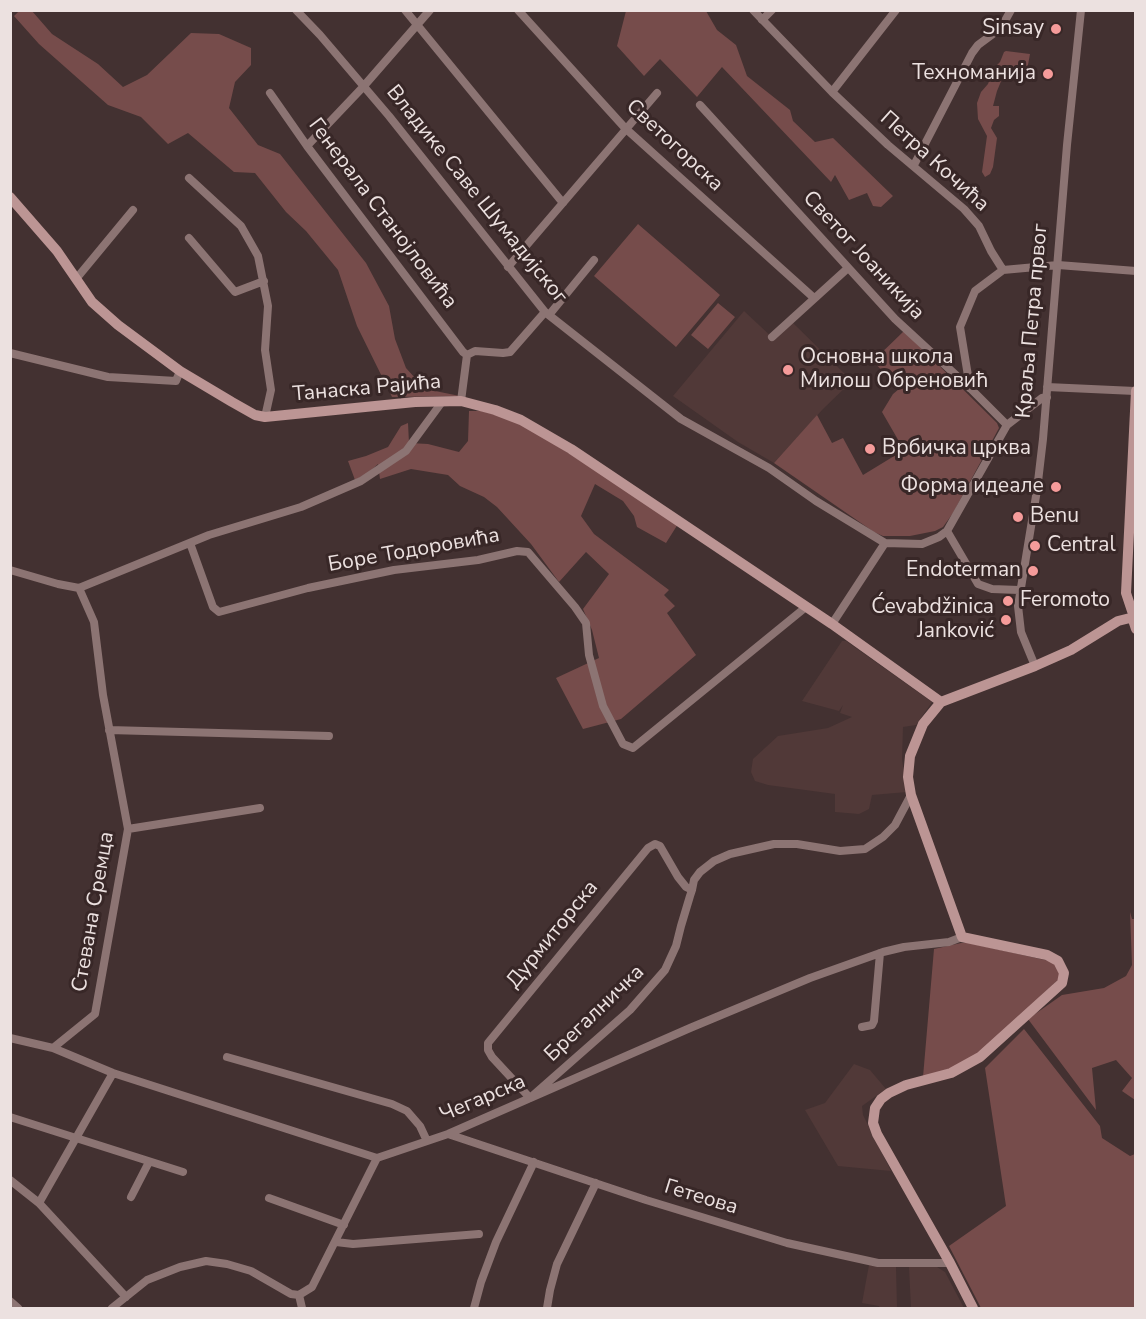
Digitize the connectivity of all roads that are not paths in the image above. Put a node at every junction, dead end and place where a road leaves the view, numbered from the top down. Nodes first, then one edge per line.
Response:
1 (296, 10) edge
2 (405, 10) edge
3 (430, 10) edge
4 (518, 10) edge
5 (753, 10) edge
6 (772, 10) edge
7 (896, 10) edge
8 (1011, 10) edge
9 (1081, 10) edge
10 (762, 20) junction
11 (417, 24) junction
12 (363, 87) junction
13 (832, 92) junction
14 (270, 93) dead end
15 (657, 93) dead end
16 (700, 105) dead end
17 (625, 128) junction
18 (307, 146) junction
19 (914, 165) junction
20 (189, 178) dead end
21 (10, 197) edge
22 (563, 203) junction
23 (133, 210) dead end
24 (189, 238) dead end
25 (594, 260) dead end
26 (1058, 265) junction
27 (508, 267) junction
28 (848, 268) junction
29 (1003, 270) junction
30 (1136, 270) edge
31 (76, 279) junction
32 (264, 281) junction
33 (814, 298) junction
34 (547, 314) junction
35 (771, 337) dead end
36 (10, 353) edge
37 (467, 355) junction
38 (180, 372) junction
39 (1047, 387) junction
40 (970, 388) junction
41 (1136, 391) edge
42 (1047, 397) junction
43 (461, 401) junction
44 (442, 402) junction
45 (265, 417) junction
46 (1007, 425) junction
47 (1133, 503) edge
48 (947, 531) junction
49 (190, 543) junction
50 (885, 543) junction
51 (10, 570) edge
52 (78, 588) junction
53 (1019, 590) junction
54 (1126, 593) junction
55 (806, 607) junction
56 (1135, 618) edge
57 (832, 624) junction
58 (1112, 625) junction
59 (1035, 666) junction
60 (941, 702) junction
61 (109, 730) junction
62 (329, 736) dead end
63 (910, 795) junction
64 (260, 808) dead end
65 (128, 829) junction
66 (692, 890) junction
67 (962, 937) junction
68 (880, 953) junction
69 (862, 1027) dead end
70 (10, 1038) edge
71 (53, 1048) junction
72 (227, 1057) dead end
73 (113, 1073) junction
74 (530, 1098) junction
75 (10, 1117) edge
76 (448, 1134) junction
77 (76, 1137) junction
78 (428, 1141) junction
79 (377, 1158) junction
80 (149, 1162) junction
81 (534, 1162) junction
82 (183, 1172) dead end
83 (10, 1180) edge
84 (596, 1183) junction
85 (131, 1197) dead end
86 (269, 1198) dead end
87 (39, 1203) junction
88 (344, 1225) junction
89 (479, 1234) dead end
90 (336, 1242) junction
91 (947, 1258) junction
92 (299, 1295) junction
93 (126, 1297) junction
94 (10, 1301) edge
95 (18, 1308) edge
96 (112, 1308) edge
97 (302, 1308) edge
98 (474, 1308) edge
99 (547, 1308) edge
100 (973, 1308) edge

1 - 12 street, Владике Саве Шумадијског
2 - 11 street
3 - 11 street
4 - 17 street, Светогорска
5 - 10 street, Петра Кочића
6 - 10 street
7 - 13 street
8 - 19 street
9 - 26 street, Краља Петра првог
10 - 13 street, Петра Кочића
11 - 12 street
11 - 22 street
12 - 18 street
12 - 27 street, Владике Саве Шумадијског
13 - 19 street, Петра Кочића
14 - 18 street, Генерала Станојловића
15 - 17 street
16 - 28 street, Светог Јоаникија
17 - 22 street
17 - 33 street, Светогорска
18 - 37 street, Генерала Станојловића
19 - 29 street, Петра Кочића
20 - 32 street
21 - 31 street, Танаска Рајића
22 - 27 street
23 - 31 street
24 - 32 street
25 - 34 street
26 - 29 street
26 - 30 street
26 - 39 street, Краља Петра првог
27 - 34 street, Владике Саве Шумадијског
28 - 33 street
28 - 40 street, Светог Јоаникија
29 - 40 street
31 - 38 street, Танаска Рајића
32 - 45 street
33 - 35 street
34 - 37 street
34 - 50 street, Владике Саве Шумадијског
36 - 38 street
37 - 43 street
38 - 45 street, Танаска Рајића
39 - 41 street
39 - 42 street, Краља Петра првог
40 - 46 street, Светог Јоаникија
41 - 47 street
42 - 46 street
42 - 53 street, Краља Петра првог
43 - 44 street, Танаска Рајића
43 - 55 street, Танаска Рајића
44 - 45 street, Танаска Рајића
44 - 49 street
46 - 48 street
47 - 54 street
48 - 50 street
48 - 53 street
49 - 52 street
49 - 55 street, Боре Тодоровића
50 - 57 street
51 - 52 street
52 - 61 street, Стевана Сремца
53 - 59 street, Краља Петра првог
54 - 56 street
54 - 58 street
55 - 57 street, Танаска Рајића
56 - 58 street
57 - 60 street, Танаска Рајића
58 - 59 street
59 - 60 street
60 - 63 street
61 - 62 street
61 - 65 street, Стевана Сремца
63 - 66 street, Брегалничка
63 - 67 street
64 - 65 street
65 - 71 street, Стевана Сремца
66 - 74 street, Брегалничка
66 - 74 street, Дурмиторска
67 - 68 street, Чегарска
67 - 91 street
68 - 69 street
68 - 74 street, Чегарска
70 - 71 street
71 - 73 street
72 - 78 street
73 - 77 street
73 - 79 street
74 - 76 street, Чегарска
75 - 77 street
76 - 78 street, Чегарска
76 - 81 street, Гетеова
77 - 80 street
77 - 87 street
78 - 79 street, Чегарска
79 - 88 street
80 - 82 street
80 - 85 street
81 - 84 street, Гетеова
81 - 98 street
83 - 87 street
84 - 91 street, Гетеова
84 - 99 street
86 - 88 street
87 - 93 street
88 - 90 street
89 - 90 street
90 - 92 street
91 - 100 street
92 - 93 street
92 - 97 street
93 - 96 street
94 - 95 street

